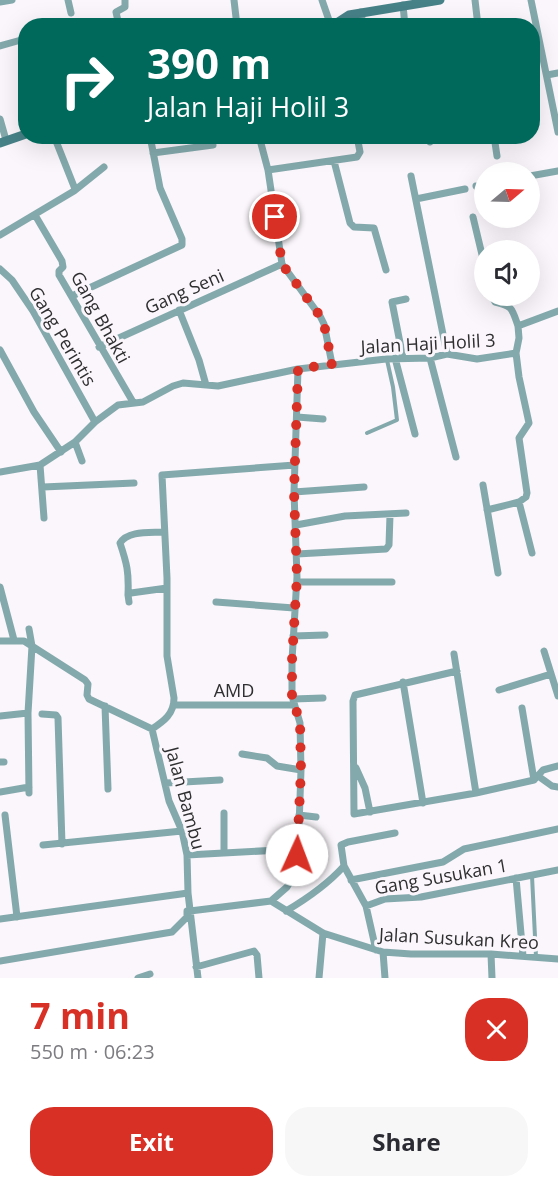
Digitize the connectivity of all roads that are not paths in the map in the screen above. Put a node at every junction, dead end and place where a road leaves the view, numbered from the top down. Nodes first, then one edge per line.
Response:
1 (68, 0) edge
2 (125, 0) edge
3 (234, 0) edge
4 (322, 0) edge
5 (440, 0) edge
6 (475, 0) edge
7 (531, 0) edge
8 (416, 2) edge
9 (403, 5) junction
10 (361, 12) junction
11 (70, 13) dead end
12 (117, 18) edge
13 (236, 18) edge
14 (328, 18) edge
15 (340, 18) edge
16 (362, 18) edge
17 (404, 18) edge
18 (477, 18) edge
19 (535, 18) edge
20 (18, 41) edge
21 (540, 42) edge
22 (0, 46) edge
23 (558, 73) edge
24 (547, 75) junction
25 (555, 106) edge
26 (0, 119) edge
27 (558, 132) edge
28 (18, 137) edge
29 (3, 142) edge
30 (57, 144) edge
31 (151, 144) edge
32 (261, 144) edge
33 (358, 144) edge
34 (495, 144) edge
35 (213, 145) dead end
36 (153, 153) junction
37 (497, 156) dead end
38 (333, 161) junction
39 (104, 167) dead end
40 (268, 170) junction
41 (558, 171) edge
42 (540, 174) edge
43 (411, 176) dead end
44 (75, 189) junction
45 (465, 189) dead end
46 (416, 199) junction
47 (35, 215) junction
48 (473, 217) dead end
49 (0, 234) edge
50 (478, 240) edge
51 (282, 264) junction
52 (0, 269) edge
53 (386, 270) dead end
54 (72, 296) junction
55 (406, 299) dead end
56 (508, 306) edge
57 (179, 310) junction
58 (558, 311) edge
59 (518, 326) junction
60 (99, 347) junction
61 (0, 350) edge
62 (516, 353) junction
63 (447, 354) junction
64 (399, 358) junction
65 (430, 358) junction
66 (386, 359) junction
67 (3, 363) edge
68 (332, 364) junction
69 (298, 369) junction
70 (206, 385) junction
71 (133, 402) junction
72 (297, 417) junction
73 (323, 419) dead end
74 (95, 422) junction
75 (367, 433) dead end
76 (415, 434) dead end
77 (75, 442) junction
78 (61, 452) junction
79 (456, 457) dead end
80 (82, 460) dead end
81 (40, 465) junction
82 (295, 465) junction
83 (0, 472) edge
84 (134, 483) dead end
85 (483, 485) dead end
86 (43, 487) junction
87 (364, 487) dead end
88 (294, 492) junction
89 (519, 502) junction
90 (487, 510) junction
91 (406, 513) dead end
92 (390, 515) junction
93 (44, 518) dead end
94 (296, 525) junction
95 (164, 532) junction
96 (532, 553) dead end
97 (297, 554) junction
98 (498, 573) dead end
99 (297, 582) junction
100 (392, 582) dead end
101 (0, 587) edge
102 (167, 588) junction
103 (2, 601) edge
104 (216, 602) dead end
105 (294, 608) junction
106 (29, 629) dead end
107 (325, 635) dead end
108 (293, 636) junction
109 (14, 640) junction
110 (0, 641) edge
111 (32, 646) junction
112 (544, 651) dead end
113 (454, 654) dead end
114 (457, 671) junction
115 (551, 674) junction
116 (403, 682) junction
117 (499, 690) dead end
118 (558, 696) edge
119 (323, 698) dead end
120 (293, 702) junction
121 (174, 705) junction
122 (105, 706) junction
123 (522, 708) dead end
124 (28, 713) junction
125 (42, 714) dead end
126 (0, 716) edge
127 (152, 729) junction
128 (242, 754) dead end
129 (355, 765) junction
130 (558, 766) edge
131 (301, 770) junction
132 (536, 778) junction
133 (220, 780) dead end
134 (166, 783) junction
135 (558, 787) edge
136 (108, 789) dead end
137 (0, 792) edge
138 (476, 794) junction
139 (423, 803) junction
140 (370, 812) junction
141 (224, 813) dead end
142 (4, 815) dead end
143 (299, 815) junction
144 (316, 817) dead end
145 (558, 828) edge
146 (182, 831) junction
147 (395, 832) dead end
148 (43, 844) dead end
149 (62, 844) junction
150 (298, 849) junction
151 (224, 853) junction
152 (187, 855) junction
153 (344, 866) junction
154 (558, 870) edge
155 (532, 875) junction
156 (516, 878) junction
157 (351, 880) junction
158 (186, 894) junction
159 (271, 901) junction
160 (366, 906) junction
161 (190, 911) junction
162 (286, 911) junction
163 (17, 917) junction
164 (0, 919) edge
165 (323, 933) junction
166 (380, 951) junction
167 (491, 954) junction
168 (523, 956) junction
169 (536, 957) junction
170 (558, 959) edge
171 (0, 961) edge
172 (196, 967) junction
173 (150, 974) dead end
174 (138, 978) edge
175 (198, 978) edge
176 (260, 978) edge
177 (319, 978) edge
178 (385, 978) edge
179 (492, 978) edge

1 - 11 street
2 - 12 street
3 - 13 street
4 - 14 street
5 - 8 street
6 - 18 street
7 - 19 street
8 - 9 street
9 - 10 street
9 - 17 street
10 - 15 street
10 - 16 street
20 - 22 street
21 - 24 street
23 - 24 street
24 - 25 street
25 - 27 street
26 - 29 street
28 - 29 street
30 - 44 street
31 - 36 street
32 - 40 street
33 - 38 street
34 - 37 street
35 - 36 street
36 - 54 street
38 - 40 street
38 - 53 street
39 - 44 street
40 - 51 street
41 - 42 street
43 - 46 street
44 - 47 street
45 - 46 street
46 - 63 street
47 - 49 street
47 - 54 street, Gang Bhakti
48 - 50 street
51 - 57 street, Gang Seni
51 - 68 street
52 - 74 street, Gang Perintis
54 - 60 street, Gang Bhakti
55 - 64 street
56 - 59 street
57 - 60 street, Gang Seni
57 - 70 street
58 - 59 street
59 - 62 street
60 - 71 street, Gang Bhakti
61 - 67 street
62 - 63 street, Jalan Haji Holil 3
62 - 89 street, Jalan Haji Holil 3
63 - 65 street, Jalan Haji Holil 3
64 - 65 street, Jalan Haji Holil 3
64 - 66 street, Jalan Haji Holil 3
64 - 76 street
65 - 79 street
66 - 68 street, Jalan Haji Holil 3
66 - 75 lane
67 - 78 street
68 - 69 street, Jalan Haji Holil 3
69 - 70 street, Jalan Haji Holil 3
69 - 72 street
70 - 71 street, Jalan Haji Holil 3
71 - 74 street, Jalan Haji Holil 3
72 - 73 street
72 - 82 street
74 - 77 street, Jalan Haji Holil 3
77 - 78 street, Jalan Haji Holil 3
77 - 80 street
78 - 81 street, Jalan Haji Holil 3
81 - 83 street, Jalan Haji Holil 3
81 - 86 street
82 - 88 street
82 - 95 street
84 - 86 street
85 - 90 street
86 - 93 street
87 - 88 street
88 - 94 street
89 - 90 street
89 - 96 street
90 - 98 street
91 - 92 street
92 - 94 street
92 - 97 street
94 - 97 street
95 - 102 street
95 - 102 street
97 - 99 street
99 - 100 street
99 - 105 street
101 - 103 street
102 - 121 street
103 - 109 street
104 - 105 street
105 - 108 street
106 - 111 street
107 - 108 street
108 - 120 street
109 - 110 street
109 - 111 street
111 - 122 street
111 - 124 street
112 - 115 street
113 - 114 street
114 - 116 street
114 - 138 street
115 - 117 street
115 - 118 street
116 - 129 street
116 - 139 street
119 - 120 street, AMD
120 - 121 street, AMD
120 - 131 street
121 - 127 street
122 - 127 street
122 - 136 street
123 - 132 street
124 - 126 street
124 - 137 street
125 - 149 street
127 - 134 street, Jalan Bambu
128 - 131 street
129 - 140 street
129 - 140 street
130 - 132 street
131 - 143 street
132 - 135 street
132 - 138 street
133 - 134 street
134 - 146 street, Jalan Bambu
138 - 139 street
139 - 140 street
141 - 151 street
142 - 163 street
143 - 144 street
143 - 150 street
145 - 157 street
146 - 149 street
146 - 152 street, Jalan Bambu
147 - 153 street
148 - 149 street
150 - 151 street
150 - 159 street
151 - 152 street
152 - 158 street, Jalan Bambu
153 - 157 street
153 - 162 street
154 - 155 street, Gang Susukan 1
155 - 156 street, Gang Susukan 1
155 - 169 lane
156 - 160 street, Gang Susukan 1
156 - 168 street
157 - 160 street
158 - 161 street, Jalan Bambu
158 - 163 street
158 - 171 street
159 - 161 street
159 - 162 street, Jalan Susukan Kreo
160 - 166 street
161 - 172 street, Jalan Bambu
162 - 165 street, Jalan Susukan Kreo
163 - 164 street
165 - 166 street, Jalan Susukan Kreo
165 - 177 street
166 - 167 street, Jalan Susukan Kreo
166 - 178 street
167 - 168 street, Jalan Susukan Kreo
167 - 179 street
168 - 169 street, Jalan Susukan Kreo
169 - 170 street, Jalan Susukan Kreo
172 - 175 street, Jalan Bambu
172 - 176 street
173 - 174 street

